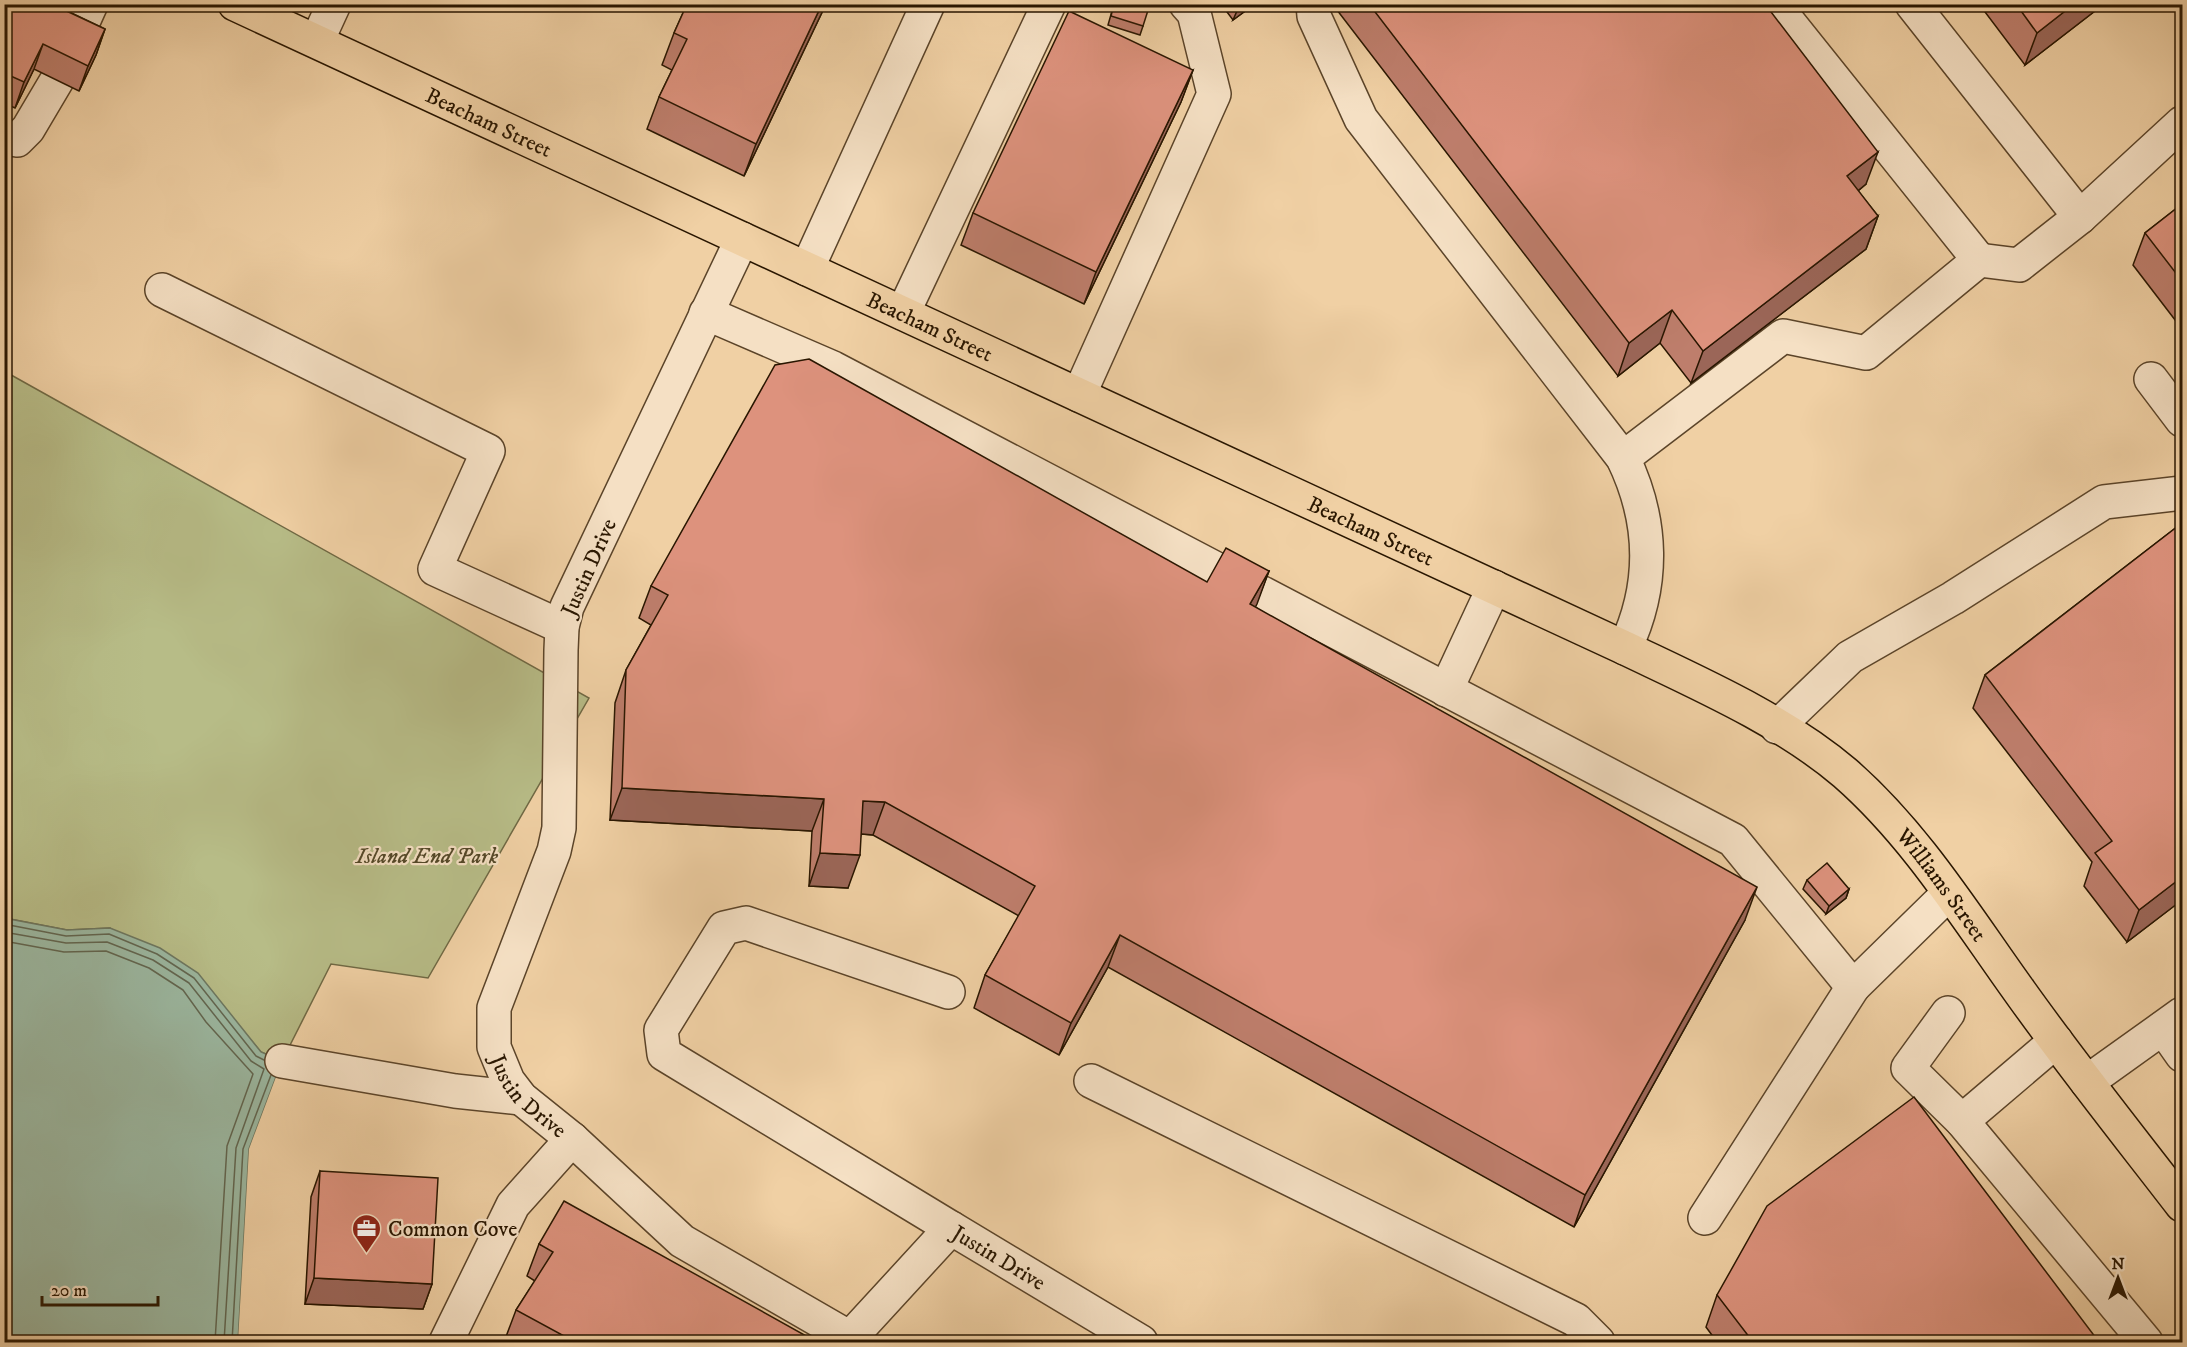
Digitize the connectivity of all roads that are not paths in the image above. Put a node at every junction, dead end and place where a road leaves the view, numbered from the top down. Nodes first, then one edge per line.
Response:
1 (92, 4) edge
2 (235, 4) edge
3 (334, 4) edge
4 (928, 4) edge
5 (1049, 4) edge
6 (1186, 4) edge
7 (1313, 4) edge
8 (1774, 4) edge
9 (1911, 4) edge
10 (317, 41) junction
11 (74, 44) edge
12 (57, 80) edge
13 (2182, 123) edge
14 (4, 138) edge
15 (2080, 217) junction
16 (742, 238) junction
17 (1979, 260) junction
18 (807, 268) junction
19 (162, 290) dead end
20 (706, 313) junction
21 (903, 313) junction
22 (2151, 379) dead end
23 (1079, 395) junction
24 (2182, 420) edge
25 (1623, 458) junction
26 (2182, 493) edge
27 (1494, 587) junction
28 (562, 627) junction
29 (1625, 648) junction
30 (1446, 690) junction
31 (1778, 727) junction
32 (1949, 893) junction
33 (1853, 987) junction
34 (948, 992) dead end
35 (1948, 1013) dead end
36 (2173, 1021) edge
37 (2056, 1041) junction
38 (2182, 1055) edge
39 (282, 1061) dead end
40 (1090, 1081) dead end
41 (2087, 1082) junction
42 (521, 1098) junction
43 (1962, 1121) junction
44 (572, 1139) junction
45 (2182, 1205) edge
46 (1705, 1218) dead end
47 (951, 1228) junction
48 (854, 1340) edge
49 (446, 1342) edge
50 (1140, 1342) edge
51 (1598, 1342) edge
52 (2146, 1342) edge

1 - 11 lane
2 - 10 main road, Beacham Street
3 - 10 lane
4 - 18 lane
5 - 21 lane
6 - 23 lane
7 - 25 lane
8 - 17 lane
9 - 15 lane
10 - 16 main road, Beacham Street
12 - 14 lane
13 - 15 lane
15 - 17 lane
16 - 18 main road, Beacham Street
16 - 20 lane, Justin Drive
17 - 25 lane
18 - 21 main road, Beacham Street
19 - 28 lane
20 - 28 lane, Justin Drive
20 - 30 lane
21 - 23 main road, Beacham Street
22 - 24 lane
23 - 27 main road, Beacham Street
25 - 29 lane
26 - 31 lane
27 - 29 main road, Beacham Street
27 - 30 lane
28 - 42 lane, Justin Drive
29 - 31 main road, Williams Street
30 - 33 lane
31 - 32 main road, Williams Street
32 - 33 lane
32 - 37 main road, Williams Street
33 - 46 lane
34 - 47 lane
35 - 43 lane
36 - 38 lane
36 - 41 lane
37 - 41 main road, Williams Street
37 - 43 lane
39 - 42 lane
40 - 51 lane
41 - 45 main road, Williams Street
42 - 44 lane, Justin Drive
43 - 52 lane
44 - 48 lane, Justin Drive
44 - 49 lane
47 - 48 lane, Justin Drive
47 - 50 lane, Justin Drive

